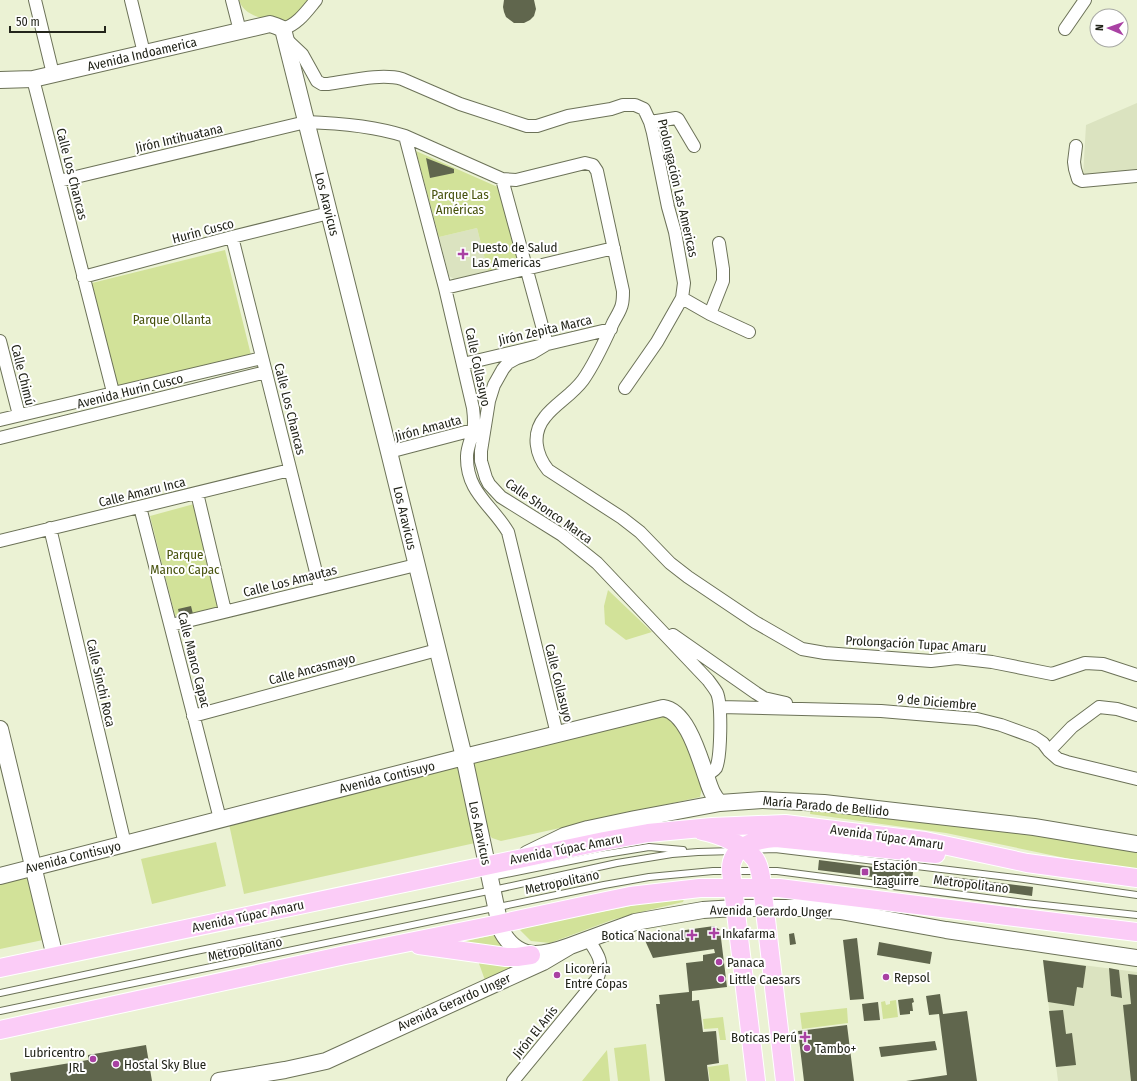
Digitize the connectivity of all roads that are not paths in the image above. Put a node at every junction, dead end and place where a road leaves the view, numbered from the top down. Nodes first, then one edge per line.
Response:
1 (35, 0) edge
2 (131, 0) edge
3 (232, 0) edge
4 (316, 0) edge
5 (1085, 0) edge
6 (1065, 28) dead end
7 (240, 31) junction
8 (284, 33) junction
9 (144, 53) junction
10 (53, 74) junction
11 (33, 79) junction
12 (0, 80) edge
13 (306, 122) junction
14 (650, 122) junction
15 (405, 136) junction
16 (694, 146) dead end
17 (1076, 146) dead end
18 (1137, 176) edge
19 (502, 179) junction
20 (59, 181) junction
21 (329, 213) junction
22 (232, 237) junction
23 (719, 243) dead end
24 (614, 248) junction
25 (526, 269) junction
26 (83, 276) junction
27 (445, 288) junction
28 (682, 298) junction
29 (710, 314) junction
30 (610, 329) junction
31 (749, 332) dead end
32 (0, 341) edge
33 (546, 344) junction
34 (262, 358) junction
35 (463, 364) junction
36 (266, 372) junction
37 (625, 388) dead end
38 (113, 392) junction
39 (19, 415) junction
40 (0, 420) edge
41 (473, 430) junction
42 (0, 438) edge
43 (389, 452) junction
44 (290, 470) junction
45 (197, 493) junction
46 (140, 507) junction
47 (50, 528) junction
48 (0, 541) edge
49 (416, 565) junction
50 (320, 588) junction
51 (225, 612) junction
52 (652, 621) junction
53 (170, 625) junction
54 (437, 650) junction
55 (1137, 674) edge
56 (720, 707) junction
57 (809, 708) junction
58 (1137, 715) edge
59 (193, 716) junction
60 (0, 729) edge
61 (557, 734) junction
62 (1049, 752) junction
63 (464, 757) junction
64 (4, 767) edge
65 (706, 774) junction
66 (1137, 779) edge
67 (720, 803) junction
68 (220, 819) junction
69 (691, 829) junction
70 (125, 844) junction
71 (1137, 844) edge
72 (743, 850) junction
73 (698, 852) junction
74 (522, 858) junction
75 (1028, 863) junction
76 (34, 868) junction
77 (0, 876) edge
78 (490, 877) junction
79 (1137, 878) edge
80 (732, 879) junction
81 (761, 879) junction
82 (1137, 895) edge
83 (735, 908) junction
84 (764, 908) junction
85 (1137, 915) edge
86 (498, 916) junction
87 (1137, 932) edge
88 (588, 939) junction
89 (403, 943) junction
90 (570, 946) junction
91 (531, 955) junction
92 (55, 957) junction
93 (1137, 958) edge
94 (0, 968) edge
95 (0, 993) edge
96 (0, 1011) edge
97 (0, 1030) edge
98 (286, 1076) edge
99 (219, 1081) edge
100 (513, 1081) edge
101 (756, 1081) edge
102 (760, 1081) edge
103 (784, 1081) edge

1 - 10 street
2 - 9 street
3 - 7 street
4 - 8 street
5 - 6 street
7 - 8 street, Avenida Indoamerica
7 - 9 street, Avenida Indoamerica
8 - 13 street, Los Aravicus
8 - 14 street, Prolongación Las Americas
9 - 10 street, Avenida Indoamerica
10 - 11 street, Avenida Indoamerica
11 - 12 street, Avenida Indoamerica
11 - 20 street, Calle Los Chancas
13 - 15 street, Prolongación Tupac Amaru
13 - 20 street, Jirón Intihuatana
13 - 21 street, Los Aravicus
14 - 16 street
14 - 28 street, Prolongación Las Americas
15 - 19 street, Prolongación Tupac Amaru
15 - 27 street, Calle Collasuyo
17 - 18 street
19 - 24 street, Prolongación Tupac Amaru
19 - 25 street
20 - 26 street, Calle Los Chancas
21 - 22 street, Hurin Cusco
21 - 43 street, Los Aravicus
22 - 26 street, Hurin Cusco
22 - 34 street, Calle Los Chancas
23 - 29 street
24 - 25 street
24 - 30 street, Prolongación Tupac Amaru
25 - 27 street
25 - 33 street
26 - 38 street, Calle Los Chancas
27 - 35 street, Calle Collasuyo
28 - 29 street
28 - 37 street, Prolongación Las Americas
29 - 31 street
30 - 33 street, Jirón Zepita Marca
30 - 55 street, Prolongación Tupac Amaru
32 - 39 street, Calle Chimú
33 - 35 street, Jirón Zepita Marca
33 - 52 street, Calle Shonco Marca
34 - 36 street, Calle Los Chancas
34 - 38 street, Avenida Hurin Cusco
35 - 41 street, Calle Collasuyo
36 - 42 street, Avenida Hurin Cusco
36 - 44 street, Calle Los Chancas
38 - 39 street, Avenida Hurin Cusco
39 - 40 street, Avenida Hurin Cusco
41 - 43 street, Jirón Amauta
41 - 61 street, Calle Collasuyo
43 - 49 street, Los Aravicus
44 - 45 street, Calle Amaru Inca
44 - 50 street, Calle Los Chancas
45 - 46 street, Calle Amaru Inca
45 - 51 street
46 - 47 street, Calle Amaru Inca
46 - 53 street, Calle Manco Capac
47 - 48 street, Calle Amaru Inca
47 - 70 street, Calle Sinchi Roca
49 - 50 street, Calle Los Amautas
49 - 54 street, Los Aravicus
50 - 51 street, Calle Los Amautas
51 - 53 street, Calle Los Amautas
52 - 56 street, Calle Shonco Marca
52 - 57 street
53 - 59 street, Calle Manco Capac
54 - 59 street, Calle Ancasmayo
54 - 63 street, Los Aravicus
56 - 57 street, 9 de Diciembre
56 - 65 street, Calle Shonco Marca
57 - 62 street, 9 de Diciembre
58 - 62 street
59 - 68 street, Calle Manco Capac
60 - 64 street
61 - 63 street, Avenida Contisuyo
61 - 65 street, Avenida Contisuyo
62 - 66 street, 9 de Diciembre
63 - 68 street, Avenida Contisuyo
63 - 78 street, Los Aravicus
64 - 76 street
65 - 67 street, Avenida Contisuyo
67 - 71 street, María Parado de Bellido
67 - 74 street, María Parado de Bellido
68 - 70 street, Avenida Contisuyo
69 - 72 main road
69 - 74 main road, Avenida Túpac Amaru
69 - 75 main road, Avenida Túpac Amaru
70 - 76 street, Avenida Contisuyo
72 - 73 lane, Metropolitano
72 - 75 main road
72 - 80 main road
72 - 81 main road
72 - 82 lane, Metropolitano
73 - 78 lane, Metropolitano
73 - 78 lane, Metropolitano
74 - 78 main road, Avenida Túpac Amaru
75 - 79 main road, Avenida Túpac Amaru
76 - 77 street, Avenida Contisuyo
76 - 92 street
78 - 86 street, Los Aravicus
78 - 92 main road, Avenida Túpac Amaru
78 - 95 lane, Metropolitano
80 - 81 main road
80 - 83 main road
80 - 86 main road
81 - 84 main road
81 - 85 lane, Metropolitano
81 - 87 main road
83 - 84 street, Avenida Gerardo Unger
83 - 88 street, Avenida Gerardo Unger
83 - 101 main road
84 - 93 street, Avenida Gerardo Unger
84 - 103 main road
86 - 89 main road
86 - 91 street, Los Aravicus
86 - 96 lane, Metropolitano
88 - 90 street, Avenida Gerardo Unger
88 - 100 street, Jirón El Anís
89 - 91 main road
89 - 97 main road
90 - 91 street
90 - 98 street, Avenida Gerardo Unger
92 - 94 main road, Avenida Túpac Amaru
98 - 99 street, Avenida Gerardo Unger
102 - 103 main road

